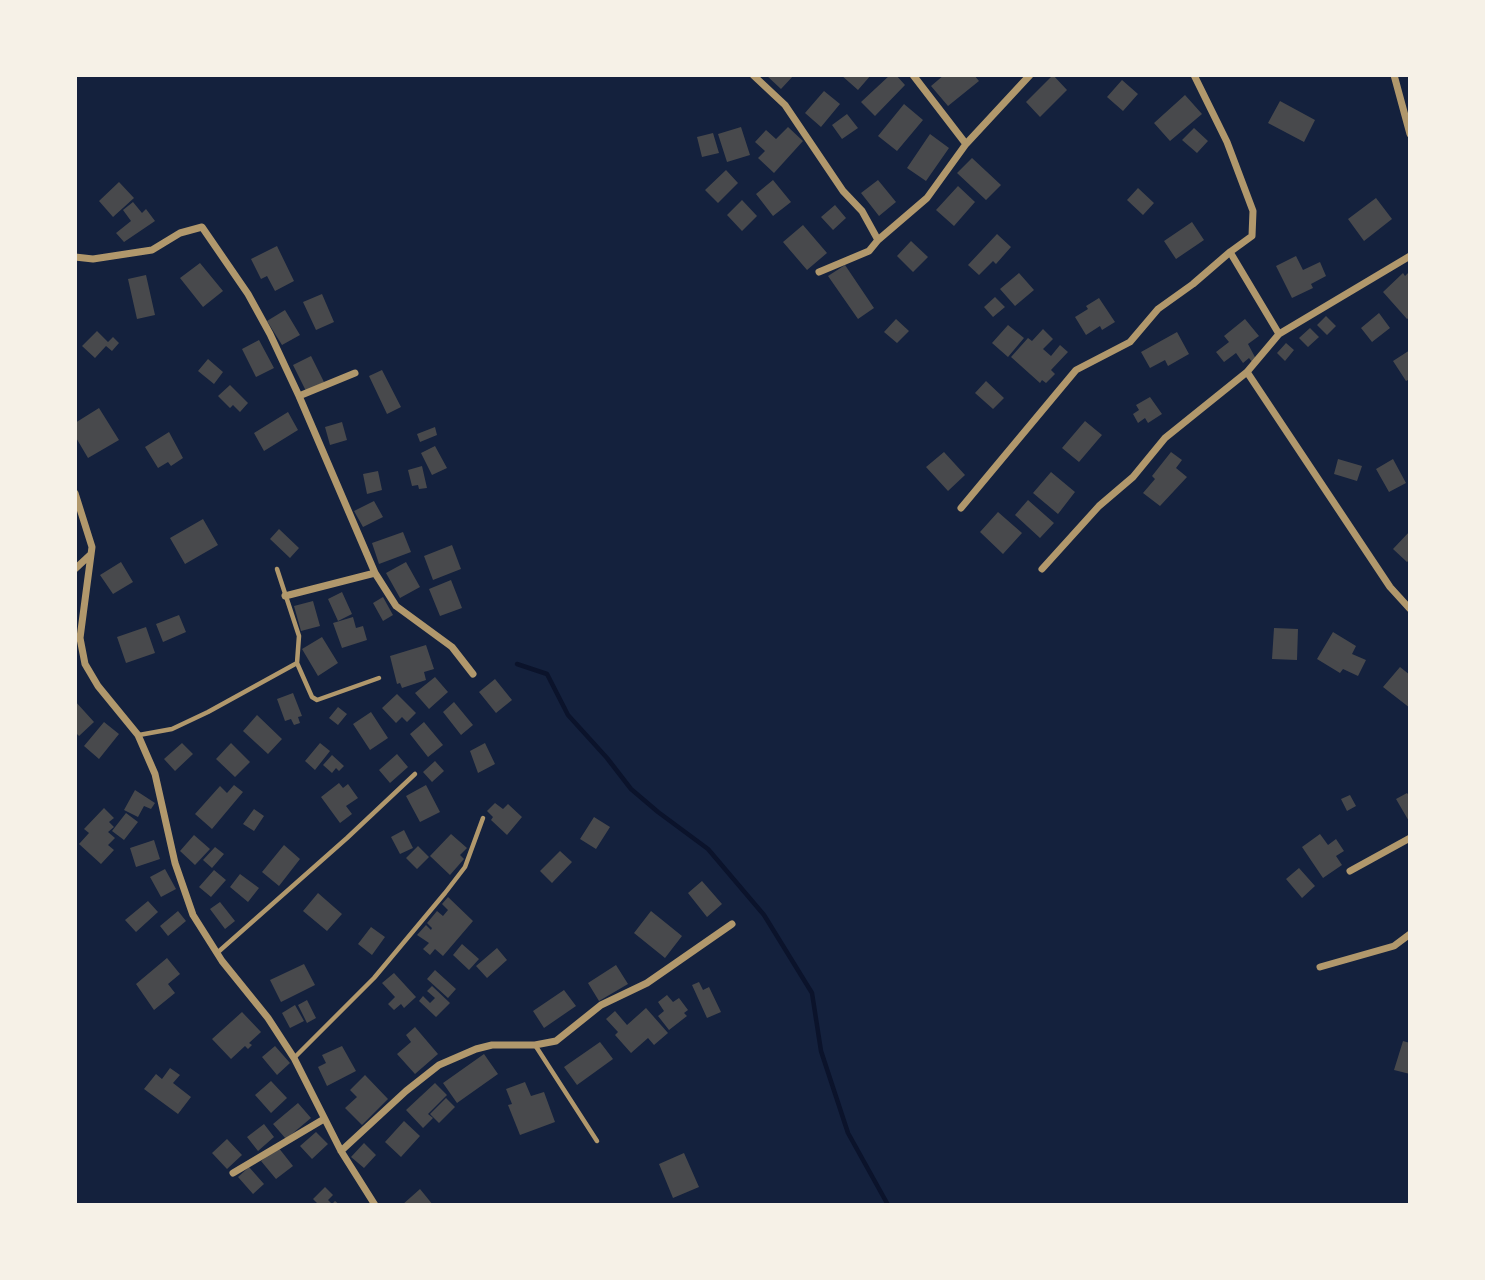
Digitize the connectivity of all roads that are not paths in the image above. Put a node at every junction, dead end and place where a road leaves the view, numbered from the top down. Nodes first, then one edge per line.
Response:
1 (753, 75) edge
2 (913, 75) edge
3 (1030, 75) edge
4 (1194, 75) edge
5 (1394, 75) edge
6 (1410, 134) edge
7 (966, 144) junction
8 (878, 240) junction
9 (1230, 252) junction
10 (1410, 256) edge
11 (75, 257) edge
12 (819, 272) dead end
13 (1279, 334) junction
14 (1247, 372) junction
15 (355, 373) dead end
16 (299, 396) junction
17 (75, 493) edge
18 (961, 508) dead end
19 (90, 555) junction
20 (75, 569) edge
21 (277, 569) dead end
22 (1042, 569) dead end
23 (375, 573) junction
24 (285, 596) junction
25 (1410, 609) edge
26 (297, 663) junction
27 (473, 674) dead end
28 (379, 678) dead end
29 (138, 735) junction
30 (415, 774) dead end
31 (483, 818) dead end
32 (1410, 838) edge
33 (1350, 872) dead end
34 (732, 924) dead end
35 (1410, 934) edge
36 (217, 953) junction
37 (1320, 967) dead end
38 (535, 1045) junction
39 (294, 1058) junction
40 (324, 1119) junction
41 (597, 1141) dead end
42 (341, 1151) junction
43 (233, 1173) dead end
44 (375, 1205) edge

1 - 8 street
2 - 7 street
3 - 7 street
4 - 9 street
5 - 6 street
7 - 8 street
8 - 12 street
9 - 13 street
9 - 18 street
10 - 13 street
11 - 16 street
13 - 14 street
14 - 22 street
14 - 25 street
15 - 16 street
16 - 23 street
17 - 19 street
19 - 20 street
19 - 29 street
21 - 24 lane
23 - 24 street
23 - 27 street
24 - 26 lane
26 - 28 lane
26 - 29 lane
29 - 36 street
30 - 36 lane
31 - 39 lane
32 - 33 street
34 - 38 street
35 - 37 street
36 - 39 street
38 - 41 lane
38 - 42 street
39 - 40 street
40 - 42 street
40 - 43 street
42 - 44 street

